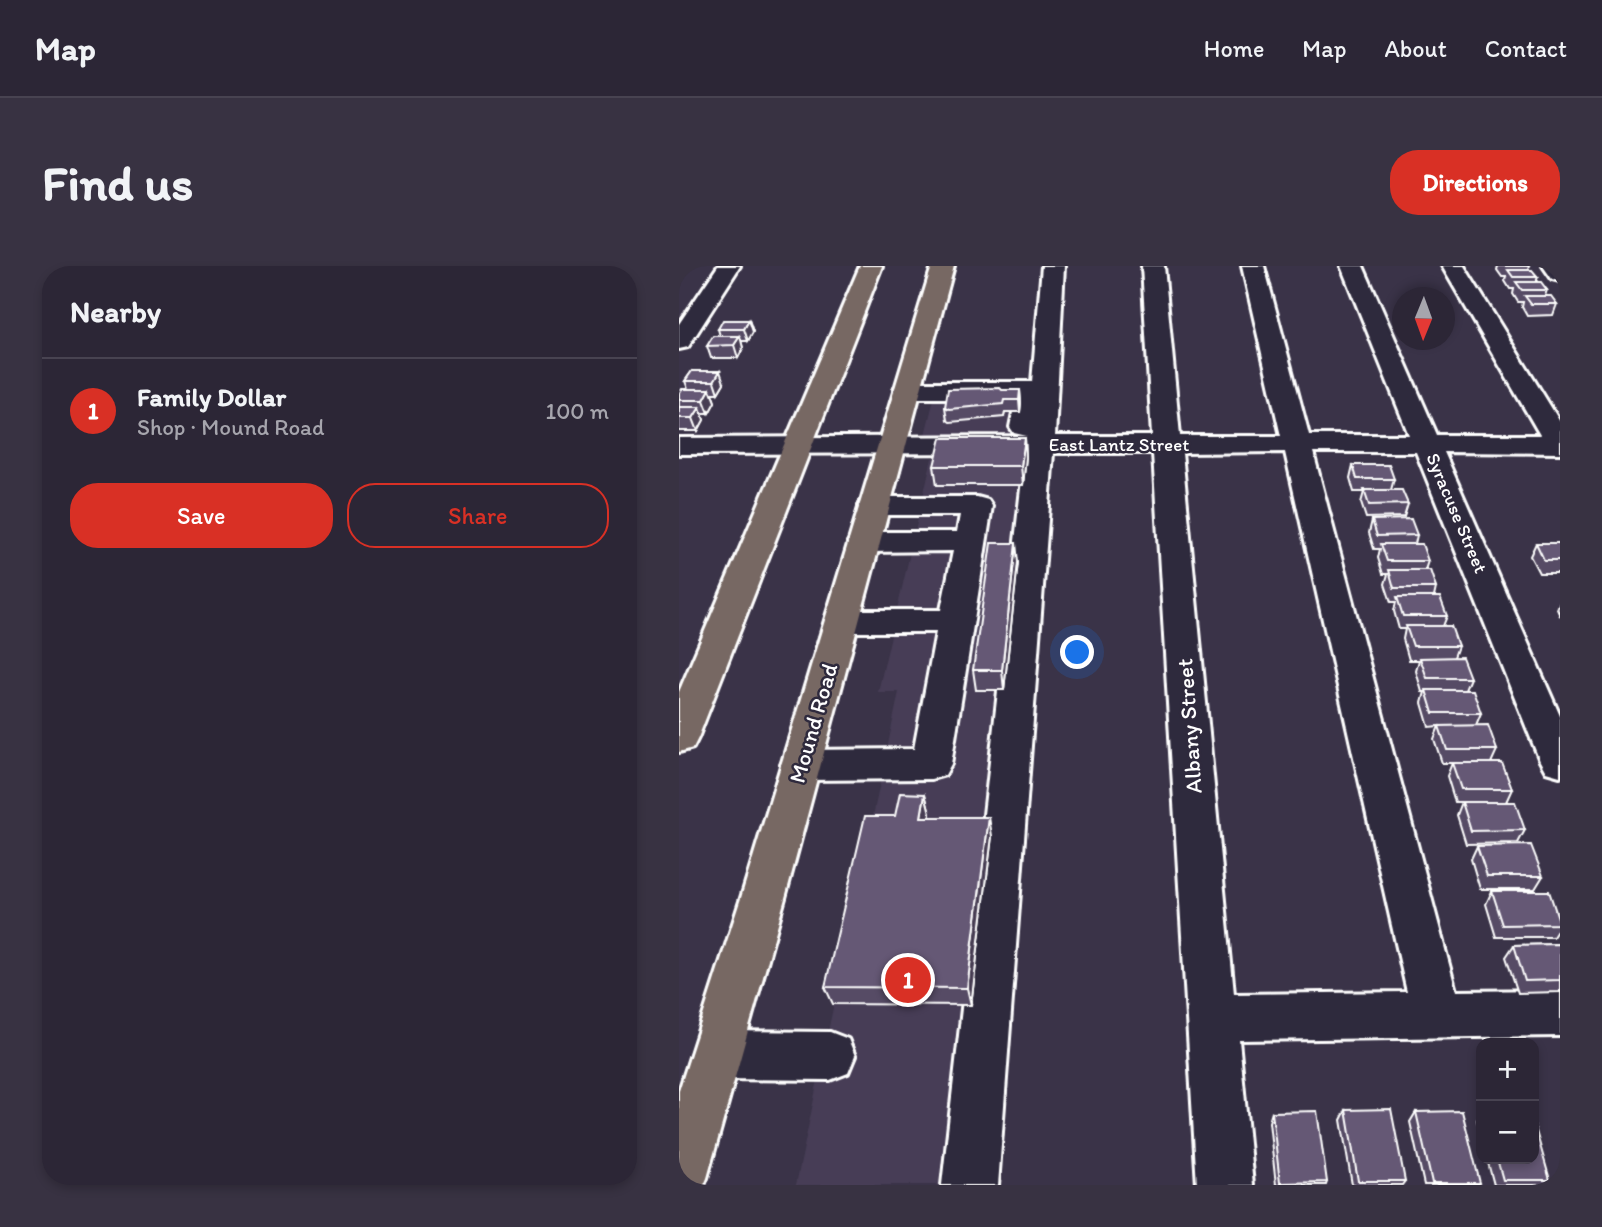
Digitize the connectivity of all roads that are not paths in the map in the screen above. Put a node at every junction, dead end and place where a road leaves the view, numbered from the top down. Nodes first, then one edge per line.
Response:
1 (729, 266) edge
2 (871, 266) edge
3 (943, 266) edge
4 (1053, 266) edge
5 (1153, 266) edge
6 (1253, 266) edge
7 (1352, 266) edge
8 (1453, 266) edge
9 (1554, 266) edge
10 (1560, 274) edge
11 (679, 342) edge
12 (930, 403) junction
13 (1016, 440) junction
14 (1427, 443) junction
15 (1167, 444) junction
16 (1298, 444) junction
17 (1560, 444) edge
18 (892, 445) junction
19 (679, 446) edge
20 (798, 446) junction
21 (869, 524) junction
22 (842, 621) junction
23 (956, 621) junction
24 (679, 738) edge
25 (1560, 761) edge
26 (801, 765) junction
27 (1560, 1013) edge
28 (1437, 1014) junction
29 (1212, 1017) junction
30 (716, 1055) junction
31 (830, 1056) dead end
32 (679, 1178) edge
33 (970, 1185) edge
34 (1225, 1185) edge

1 - 11 street
2 - 20 main road
3 - 12 main road, Mound Road
4 - 13 street
5 - 15 street, Albany Street
6 - 16 street
7 - 14 street, Syracuse Street
8 - 17 street
9 - 10 street
12 - 13 street
12 - 13 street
12 - 18 main road, Mound Road
13 - 15 street, East Lantz Street
13 - 18 street, East Lantz Street
13 - 33 street
14 - 16 street, East Lantz Street
14 - 17 street, East Lantz Street
14 - 25 street, Syracuse Street
15 - 16 street, East Lantz Street
15 - 29 street, Albany Street
16 - 28 street
18 - 20 street, East Lantz Street
18 - 21 main road, Mound Road
19 - 20 street, East Lantz Street
20 - 24 main road
21 - 22 main road, Mound Road
21 - 23 street
22 - 23 street
22 - 26 main road, Mound Road
23 - 26 street
26 - 30 main road, Mound Road
27 - 28 street
28 - 29 street
29 - 34 street, Albany Street
30 - 31 street
30 - 32 main road, Mound Road

